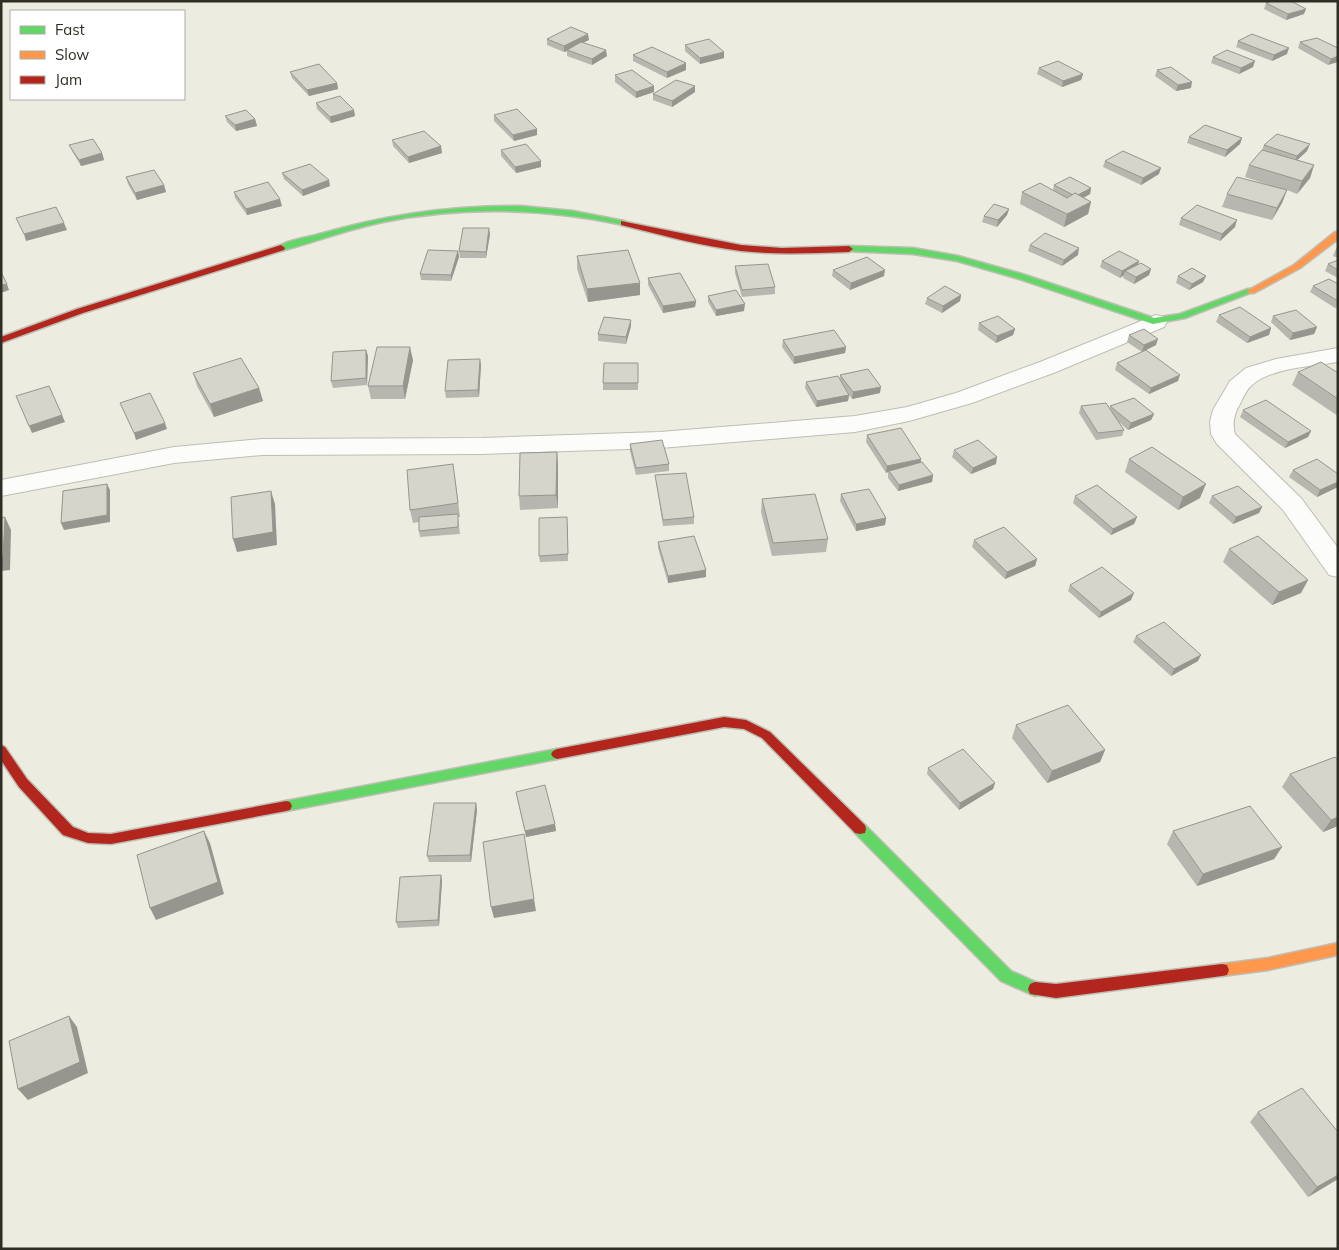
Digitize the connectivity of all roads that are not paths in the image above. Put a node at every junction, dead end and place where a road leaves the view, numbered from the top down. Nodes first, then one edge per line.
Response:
1 (1338, 234) edge
2 (1156, 322) junction
3 (1, 340) edge
4 (1338, 355) edge
5 (1, 488) edge
6 (1338, 568) edge
7 (1, 750) edge
8 (1338, 949) edge

1 - 2 street
2 - 3 street
2 - 5 street
4 - 6 street
7 - 8 street

